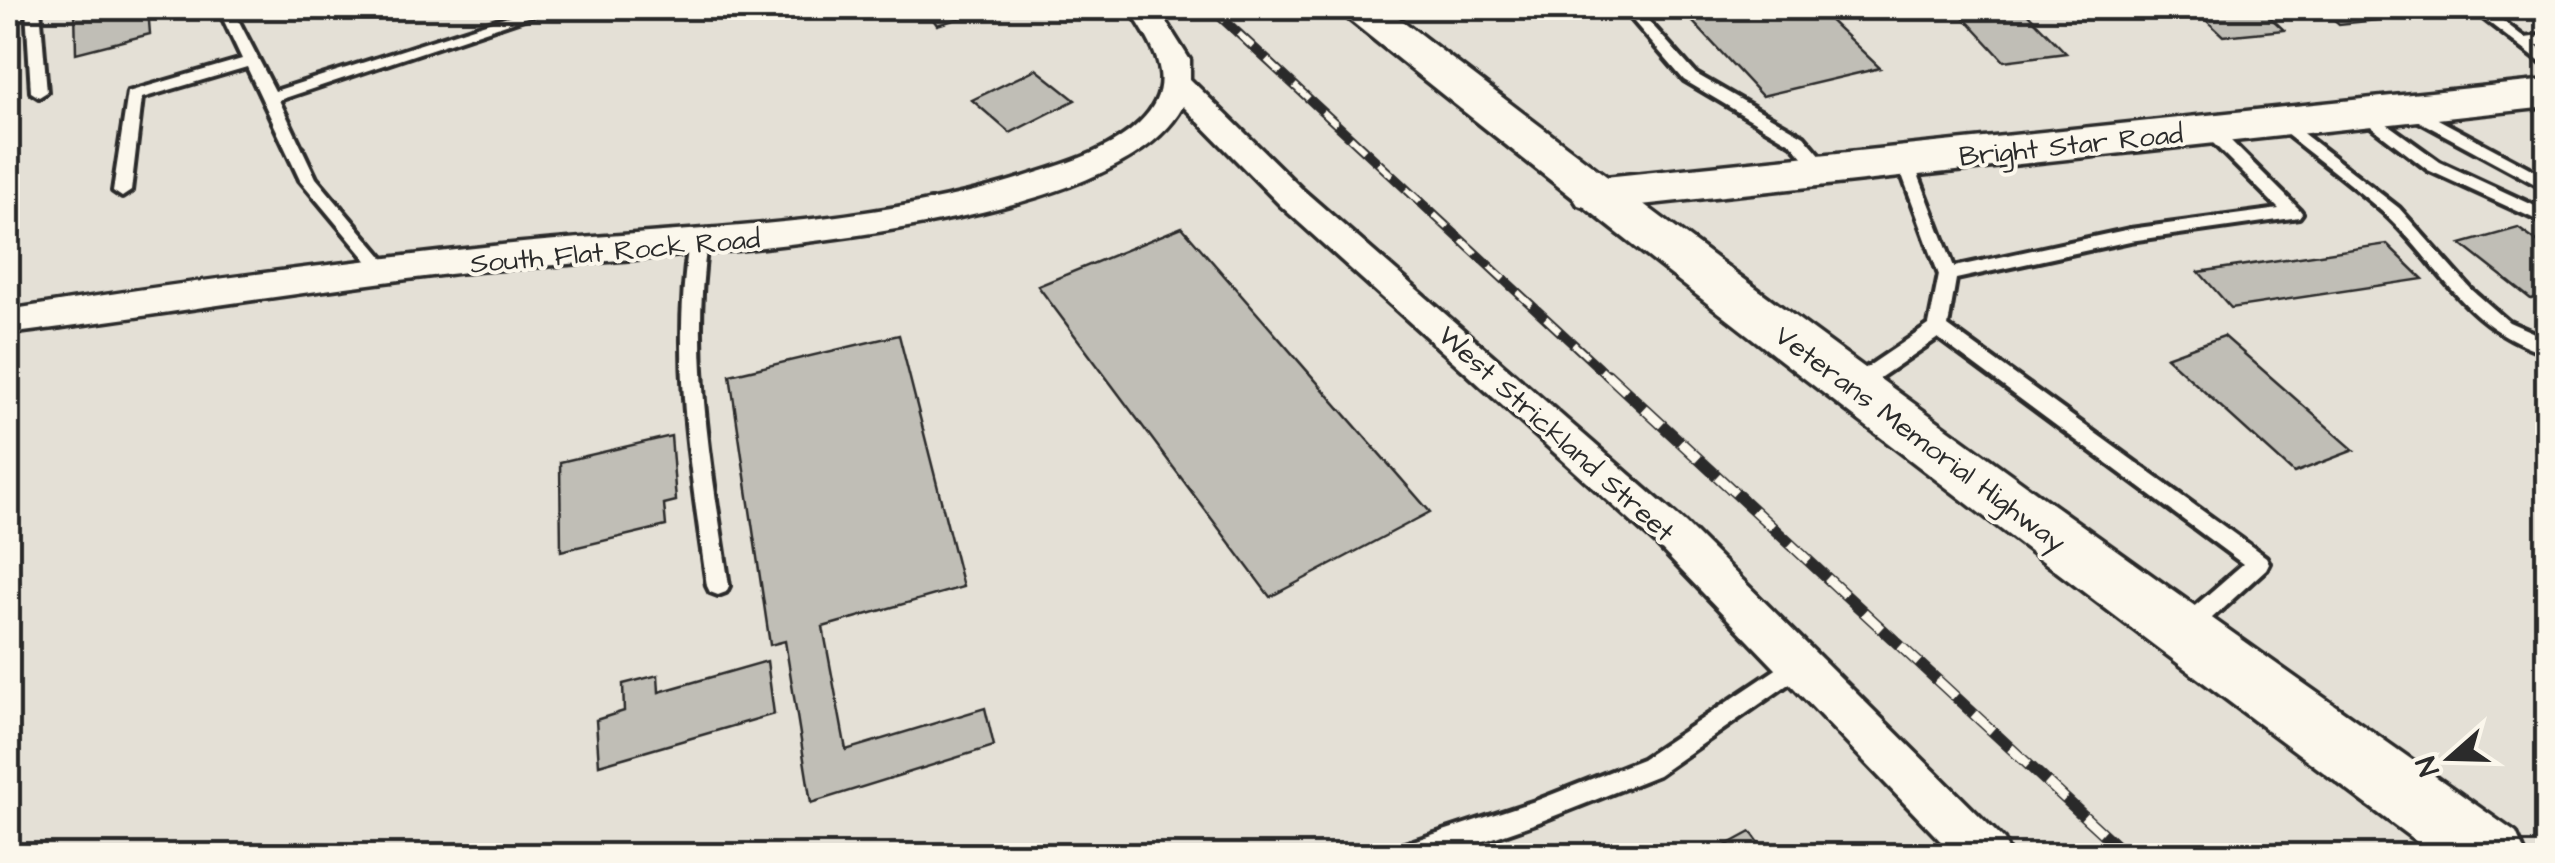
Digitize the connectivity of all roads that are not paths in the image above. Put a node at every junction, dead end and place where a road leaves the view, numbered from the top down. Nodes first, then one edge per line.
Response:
1 (33, 8) edge
2 (225, 8) edge
3 (547, 8) edge
4 (1142, 8) edge
5 (1361, 8) edge
6 (1393, 8) edge
7 (1629, 8) edge
8 (2477, 8) edge
9 (2548, 40) edge
10 (2522, 42) junction
11 (252, 61) junction
12 (2548, 63) edge
13 (1175, 81) junction
14 (39, 92) dead end
15 (1470, 94) junction
16 (2548, 94) edge
17 (270, 98) junction
18 (2386, 111) junction
19 (2282, 122) junction
20 (2209, 129) junction
21 (1905, 162) junction
22 (1824, 170) junction
23 (2548, 186) edge
24 (122, 192) dead end
25 (1595, 194) junction
26 (2548, 219) edge
27 (698, 242) junction
28 (386, 272) junction
29 (1948, 275) junction
30 (8, 322) edge
31 (1938, 328) junction
32 (2548, 347) edge
33 (1852, 387) junction
34 (718, 586) dead end
35 (2181, 632) junction
36 (1799, 664) junction
37 (1404, 856) edge
38 (1986, 856) edge
39 (2492, 856) edge

1 - 14 lane
2 - 11 lane
3 - 17 lane
4 - 13 street, West Strickland Street
5 - 15 main road, Veterans Memorial Highway
6 - 15 main road
7 - 22 lane
8 - 10 lane
9 - 10 lane
10 - 12 lane
11 - 17 lane
11 - 24 lane
13 - 27 street, South Flat Rock Road
13 - 36 street, West Strickland Street
15 - 25 main road, Veterans Memorial Highway
16 - 18 main road, Bright Star Road
17 - 28 lane
18 - 19 main road, Bright Star Road
18 - 23 lane
18 - 26 lane
19 - 20 main road, Bright Star Road
19 - 32 lane
20 - 21 main road, Bright Star Road
20 - 29 lane
21 - 22 main road, Bright Star Road
21 - 29 lane
22 - 25 main road, Bright Star Road
25 - 33 main road, Veterans Memorial Highway
27 - 28 street, South Flat Rock Road
27 - 34 lane
28 - 30 street, South Flat Rock Road
29 - 31 lane
31 - 33 lane
31 - 35 lane
33 - 35 main road, Veterans Memorial Highway
35 - 39 main road, Veterans Memorial Highway
36 - 37 lane
36 - 38 street, West Strickland Street

